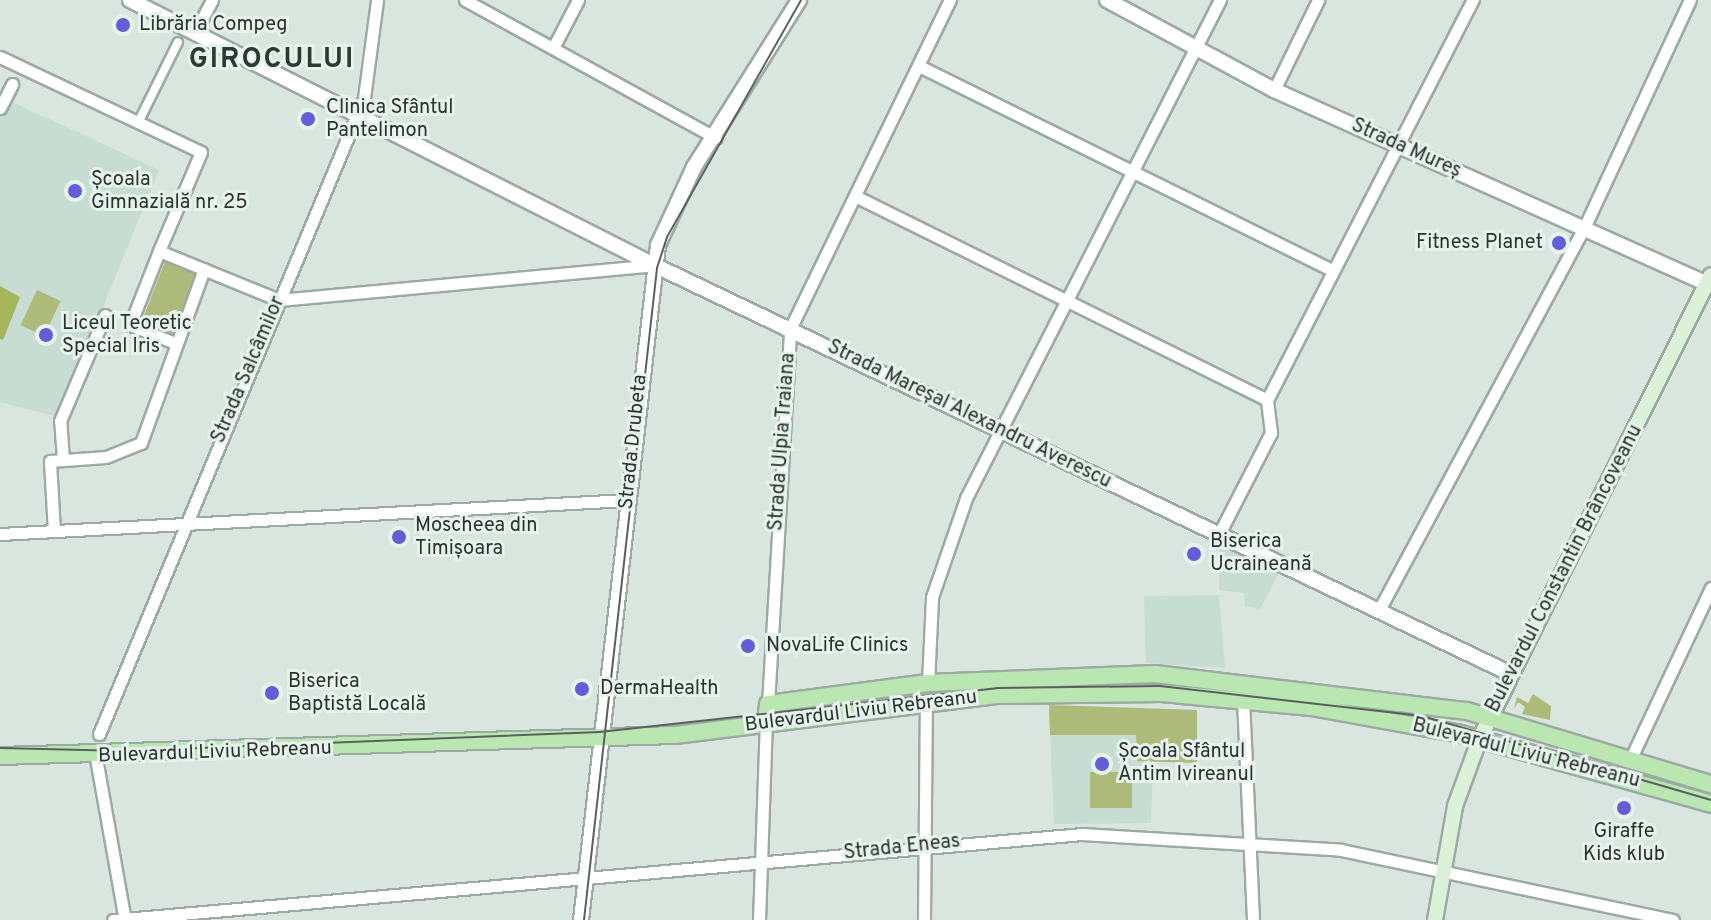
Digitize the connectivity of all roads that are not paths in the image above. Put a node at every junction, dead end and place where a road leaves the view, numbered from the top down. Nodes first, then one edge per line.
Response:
1 (130, 0) edge
2 (212, 0) edge
3 (377, 0) edge
4 (465, 0) edge
5 (578, 0) edge
6 (799, 0) edge
7 (950, 0) edge
8 (1107, 0) edge
9 (1220, 0) edge
10 (1318, 0) edge
11 (1473, 0) edge
12 (1690, 0) edge
13 (195, 32) junction
14 (178, 42) dead end
15 (554, 46) junction
16 (1196, 47) junction
17 (0, 57) edge
18 (919, 66) junction
19 (12, 84) dead end
20 (1274, 90) junction
21 (0, 108) edge
22 (358, 113) junction
23 (138, 123) junction
24 (716, 138) junction
25 (1395, 144) junction
26 (1131, 171) junction
27 (855, 196) junction
28 (1584, 228) junction
29 (159, 251) junction
30 (654, 265) junction
31 (204, 269) junction
32 (1332, 270) junction
33 (1710, 281) edge
34 (279, 300) junction
35 (1063, 302) junction
36 (105, 315) dead end
37 (790, 329) junction
38 (175, 343) junction
39 (1267, 400) junction
40 (997, 429) junction
41 (56, 460) junction
42 (627, 500) junction
43 (182, 524) junction
44 (54, 531) junction
45 (0, 534) edge
46 (1219, 534) junction
47 (1711, 588) edge
48 (1379, 610) junction
49 (1511, 674) junction
50 (928, 683) junction
51 (1243, 699) junction
52 (926, 702) junction
53 (768, 704) junction
54 (1490, 716) junction
55 (766, 723) junction
56 (99, 734) dead end
57 (598, 738) junction
58 (1480, 738) junction
59 (0, 756) edge
60 (96, 758) junction
61 (1630, 760) junction
62 (1711, 784) edge
63 (1711, 804) edge
64 (1248, 839) junction
65 (924, 845) junction
66 (761, 863) junction
67 (1442, 869) junction
68 (581, 882) junction
69 (113, 920) edge
70 (125, 920) edge
71 (581, 920) edge
72 (759, 920) edge
73 (924, 920) edge
74 (1253, 920) edge
75 (1435, 920) edge
76 (1673, 920) edge

1 - 13 street, Strada Mareșal Alexandru Averescu
2 - 13 street
3 - 22 street, Strada Salcâmilor
4 - 15 street
5 - 15 street
6 - 24 street, Strada Drubeta
7 - 18 street, Strada Ulpia Traiana
8 - 16 street, Strada Mureș
9 - 16 street
10 - 20 street
11 - 25 street
12 - 28 street
13 - 22 street, Strada Mareșal Alexandru Averescu
14 - 23 street
15 - 24 street
16 - 20 street, Strada Mureș
16 - 26 street
17 - 23 street
18 - 26 street
18 - 27 street, Strada Ulpia Traiana
19 - 21 street
20 - 25 street, Strada Mureș
22 - 30 street, Strada Mareșal Alexandru Averescu
22 - 34 street, Strada Salcâmilor
23 - 29 street
24 - 30 street, Strada Drubeta
25 - 28 street, Strada Mureș
25 - 32 street
26 - 32 street
26 - 35 street
27 - 35 street
27 - 37 street, Strada Ulpia Traiana
28 - 33 street, Strada Mureș
28 - 48 street
29 - 31 street
29 - 38 street
30 - 34 street
30 - 37 street, Strada Mareșal Alexandru Averescu
30 - 42 street, Strada Drubeta
31 - 34 street
31 - 38 street
32 - 39 street
33 - 49 main road, Bulevardul Constantin Brâncoveanu
34 - 43 street, Strada Salcâmilor
35 - 39 street
35 - 40 street
36 - 41 street
37 - 40 street, Strada Mareșal Alexandru Averescu
37 - 53 street, Strada Ulpia Traiana
38 - 41 street
39 - 46 street
40 - 46 street, Strada Mareșal Alexandru Averescu
40 - 50 street
41 - 44 street
42 - 43 street
42 - 57 street, Strada Drubeta
43 - 44 street
43 - 56 street, Strada Salcâmilor
44 - 45 street
46 - 48 street, Strada Mareșal Alexandru Averescu
47 - 61 street
48 - 49 street, Strada Mareșal Alexandru Averescu
49 - 54 main road, Bulevardul Constantin Brâncoveanu
50 - 53 main road, Bulevardul Liviu Rebreanu
50 - 54 main road, Bulevardul Liviu Rebreanu
51 - 52 main road, Bulevardul Liviu Rebreanu
51 - 58 main road, Bulevardul Liviu Rebreanu
51 - 64 street
52 - 55 main road, Bulevardul Liviu Rebreanu
52 - 65 street
53 - 55 main road, Strada Ulpia Traiana
54 - 58 main road, Bulevardul Constantin Brâncoveanu
54 - 61 main road, Bulevardul Liviu Rebreanu
55 - 57 main road, Bulevardul Liviu Rebreanu
55 - 66 street, Strada Ulpia Traiana
57 - 60 main road, Bulevardul Liviu Rebreanu
57 - 68 street, Strada Drubeta
58 - 63 main road, Bulevardul Liviu Rebreanu
58 - 67 main road, Bulevardul Constantin Brâncoveanu
59 - 60 main road, Bulevardul Liviu Rebreanu
60 - 70 street
61 - 62 main road, Bulevardul Liviu Rebreanu
64 - 65 street, Strada Eneas
64 - 67 street, Strada Eneas
64 - 74 street
65 - 66 street, Strada Eneas
65 - 73 street
66 - 68 street, Strada Eneas
66 - 72 street, Strada Ulpia Traiana
67 - 75 main road, Bulevardul Constantin Brâncoveanu
67 - 76 street, Strada Eneas
68 - 70 street, Strada Eneas
68 - 71 street, Strada Drubeta
69 - 70 street, Strada Eneas

